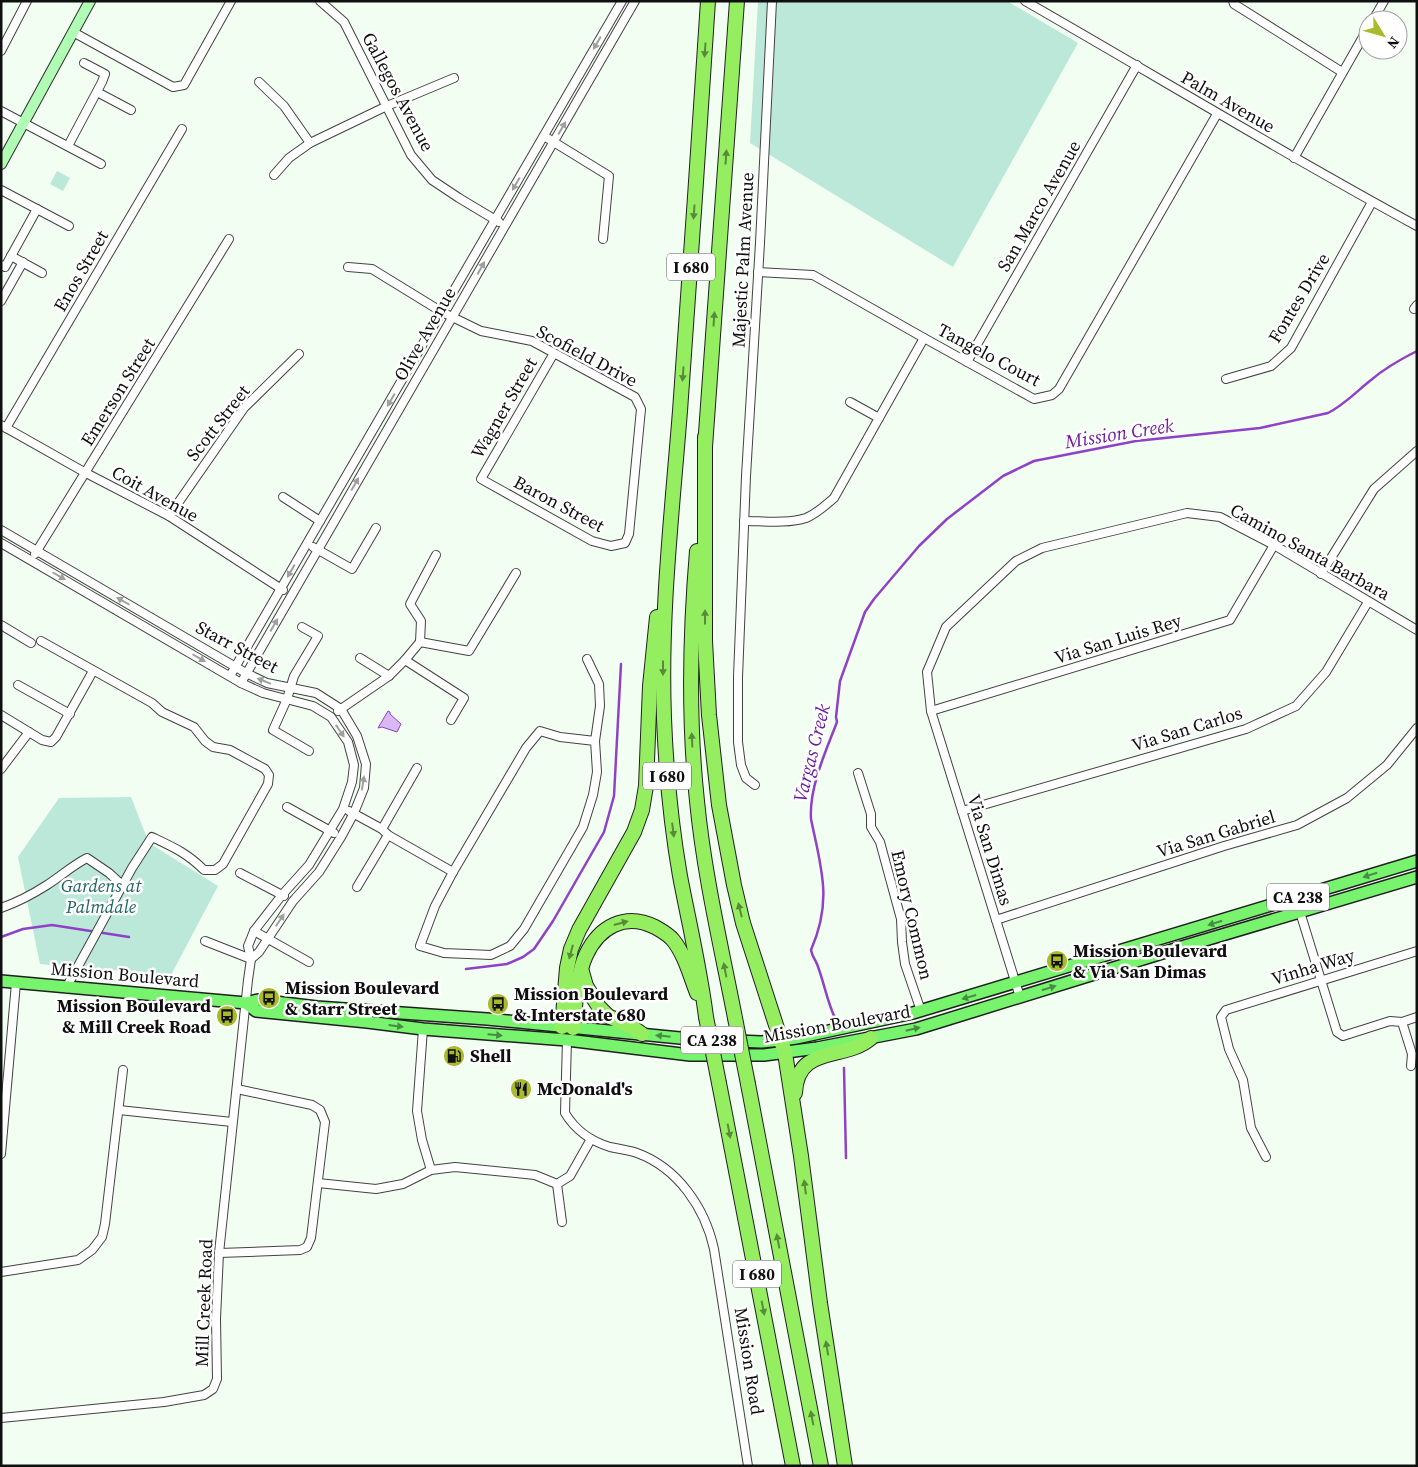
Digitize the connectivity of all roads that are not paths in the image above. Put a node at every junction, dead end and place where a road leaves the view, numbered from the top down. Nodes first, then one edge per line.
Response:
1 (28, 1) edge
2 (90, 1) edge
3 (231, 1) edge
4 (320, 1) edge
5 (622, 1) edge
6 (635, 1) edge
7 (708, 1) edge
8 (737, 1) edge
9 (772, 1) edge
10 (1025, 1) edge
11 (1233, 1) edge
12 (73, 32) junction
13 (1358, 45) edge
14 (1, 51) edge
15 (84, 63) dead end
16 (1137, 66) junction
17 (1342, 72) junction
18 (454, 78) dead end
19 (259, 82) dead end
20 (97, 92) junction
21 (387, 106) junction
22 (131, 110) dead end
23 (1, 111) edge
24 (1217, 114) junction
25 (23, 123) junction
26 (182, 129) dead end
27 (544, 136) junction
28 (554, 142) junction
29 (310, 143) junction
30 (68, 146) junction
31 (1294, 158) junction
32 (1, 164) edge
33 (102, 164) dead end
34 (274, 175) dead end
35 (1, 190) edge
36 (1372, 202) junction
37 (37, 209) junction
38 (495, 220) junction
39 (505, 225) junction
40 (69, 226) dead end
41 (1417, 226) edge
42 (229, 239) dead end
43 (603, 240) dead end
44 (11, 256) junction
45 (22, 262) junction
46 (1, 265) edge
47 (348, 267) dead end
48 (42, 272) dead end
49 (758, 272) junction
50 (1, 301) edge
51 (442, 312) junction
52 (453, 317) junction
53 (924, 338) junction
54 (554, 353) junction
55 (299, 354) dead end
56 (966, 362) junction
57 (1226, 378) dead end
58 (850, 402) dead end
59 (879, 418) junction
60 (4, 426) edge
61 (705, 437) junction
62 (1417, 451) edge
63 (86, 472) junction
64 (481, 479) joint
65 (283, 497) dead end
66 (168, 516) junction
67 (320, 521) junction
68 (744, 521) junction
69 (376, 528) dead end
70 (1, 530) edge
71 (671, 532) junction
72 (1, 543) edge
73 (625, 543) joint
74 (306, 544) junction
75 (1274, 545) junction
76 (37, 550) junction
77 (317, 550) junction
78 (436, 555) dead end
79 (31, 560) junction
80 (516, 573) dead end
81 (1321, 574) junction
82 (280, 588) junction
83 (291, 596) junction
84 (1368, 602) junction
85 (1, 626) edge
86 (302, 627) dead end
87 (1417, 630) edge
88 (41, 641) dead end
89 (31, 642) dead end
90 (420, 642) junction
91 (360, 658) dead end
92 (587, 658) dead end
93 (405, 660) junction
94 (236, 666) junction
95 (93, 671) junction
96 (246, 673) junction
97 (230, 676) junction
98 (389, 676) junction
99 (241, 682) junction
100 (18, 685) dead end
101 (290, 688) junction
102 (287, 699) junction
103 (341, 709) junction
104 (931, 711) junction
105 (70, 714) junction
106 (1, 715) edge
107 (331, 717) junction
108 (451, 720) dead end
109 (1417, 728) edge
110 (28, 732) junction
111 (595, 741) junction
112 (1, 752) edge
113 (309, 752) dead end
114 (10, 757) junction
115 (1, 768) edge
116 (417, 768) dead end
117 (858, 773) dead end
118 (755, 785) dead end
119 (287, 807) dead end
120 (343, 809) junction
121 (962, 810) junction
122 (354, 814) junction
123 (330, 831) junction
124 (385, 832) junction
125 (341, 837) junction
126 (1417, 861) edge
127 (453, 872) junction
128 (240, 873) dead end
129 (1417, 877) edge
130 (123, 886) junction
131 (357, 887) dead end
132 (282, 895) junction
133 (293, 901) junction
134 (1, 908) edge
135 (1300, 912) junction
136 (996, 920) junction
137 (254, 931) junction
138 (267, 938) junction
139 (206, 941) dead end
140 (1417, 951) edge
141 (251, 959) junction
142 (309, 962) dead end
143 (581, 969) junction
144 (1321, 980) junction
145 (1, 981) edge
146 (16, 982) junction
147 (1016, 983) junction
148 (66, 988) junction
149 (1020, 997) junction
150 (246, 1004) junction
151 (921, 1011) junction
152 (706, 1017) junction
153 (1417, 1017) edge
154 (1402, 1022) junction
155 (423, 1029) junction
156 (568, 1032) junction
157 (642, 1034) junction
158 (871, 1038) junction
159 (783, 1046) junction
160 (1411, 1066) dead end
161 (123, 1070) dead end
162 (237, 1090) junction
163 (119, 1110) junction
164 (794, 1114) junction
165 (232, 1122) junction
166 (591, 1139) junction
167 (2, 1154) edge
168 (1266, 1157) dead end
169 (431, 1170) junction
170 (318, 1183) junction
171 (557, 1184) junction
172 (562, 1222) dead end
173 (219, 1253) junction
174 (1, 1272) edge
175 (1, 1418) edge
176 (748, 1466) edge
177 (793, 1466) edge
178 (821, 1466) edge
179 (845, 1466) edge

1 - 14 street
2 - 12 street
3 - 12 street
4 - 21 street, Gallegos Avenue
5 -> 27 street, Olive Avenue
28 -> 6 street, Olive Avenue
7 -> 71 highway, I 680
61 -> 8 highway, I 680
9 - 49 street, Majestic Palm Avenue
10 - 16 street, Palm Avenue
11 - 17 street
12 - 25 street
13 - 17 street
15 - 20 street
16 - 24 street, Palm Avenue
16 - 56 street, San Marco Avenue
17 - 31 street
18 - 21 street
19 - 29 street
20 - 22 street
20 - 30 street
21 - 29 street
21 - 38 street, Gallegos Avenue
23 - 25 street
24 - 31 street, Palm Avenue
24 - 56 street, Tangelo Court
25 - 30 street
25 - 32 street
26 - 60 street, Enos Street
27 - 28 street
27 -> 38 street, Olive Avenue
28 - 39 street, Olive Avenue
28 - 43 street
29 - 34 street
30 - 33 street
31 - 36 street, Palm Avenue
35 - 37 street
36 - 41 street, Palm Avenue
36 - 57 street, Fontes Drive
37 - 40 street
37 - 44 street
38 - 39 street, Gallegos Avenue
38 - 51 street, Olive Avenue
52 -> 39 street, Olive Avenue
42 - 63 street, Emerson Street
44 - 45 street
44 - 46 street
45 - 48 street
45 - 50 street
47 - 51 street, Scofield Drive
49 - 53 street
49 - 68 street, Majestic Palm Avenue
51 - 52 street, Scofield Drive
51 -> 67 street, Olive Avenue
52 - 54 street, Scofield Drive
77 -> 52 street, Olive Avenue
53 - 56 street, Tangelo Court
53 - 59 street, Tangelo Court
54 - 64 street, Wagner Street
54 - 73 street, Scofield Drive
55 - 66 street, Scott Street
58 - 59 street
59 - 68 street, Tangelo Court
60 - 63 street, Coit Avenue
159 -> 61 highway
178 -> 61 highway, I 680, bridge
62 - 81 street
63 - 66 street, Coit Avenue
63 - 76 street, Emerson Street
64 - 73 street, Baron Street
65 - 67 street
66 - 82 street, Coit Avenue
67 - 74 street, Olive Avenue
68 - 118 street, Majestic Palm Avenue
69 - 77 street
70 - 76 street, Starr Street
71 -> 152 highway, I 680
71 -> 156 highway
72 - 79 street, Starr Street
74 - 77 street
74 -> 82 street, Olive Avenue
75 - 81 street, Camino Santa Barbara
75 - 104 street, Via San Luis Rey
75 - 104 street, Camino Santa Barbara
76 - 79 street, Emerson Street
94 -> 76 street, Starr Street
77 - 83 street, Olive Avenue
78 - 90 street
79 -> 97 street, Starr Street
80 - 90 street
81 - 84 street, Camino Santa Barbara
82 - 83 street, Coit Avenue
82 - 94 street, Olive Avenue
96 -> 83 street, Olive Avenue
84 - 87 street, Camino Santa Barbara
84 - 121 street, Via San Carlos
85 - 89 street
86 - 101 street
88 - 95 street
90 - 93 street
91 - 98 street
92 - 111 street
93 - 98 street
93 - 108 street
94 - 96 street, Starr Street
94 - 97 street, Olive Avenue
95 - 105 street
95 - 130 street
96 - 99 street, Olive Avenue
101 -> 96 street, Starr Street
97 - 99 street, Starr Street
98 - 103 street
99 - 102 street, Starr Street
100 - 105 street
101 - 102 street
101 - 103 street, Starr Street
102 - 107 street, Starr Street
102 - 113 street
103 - 107 street
122 -> 103 street, Starr Street
104 - 121 street, Via San Dimas
105 - 110 street
106 - 110 street
107 -> 120 street, Starr Street
109 - 136 street, Via San Gabriel
110 - 114 street
111 - 127 street
111 - 127 street
112 - 114 street
114 - 115 street
116 - 124 street
117 - 151 street, Emory Common
119 - 123 street
120 - 122 street
120 - 123 street, Starr Street
121 - 136 street, Via San Dimas
122 - 124 street
122 - 125 street, Starr Street
123 - 125 street
123 - 132 street, Starr Street
124 - 127 street
124 - 131 street
125 - 133 street, Starr Street
126 -> 147 main road, Mission Boulevard / CA 238
128 - 132 street
129 - 135 main road, Mission Boulevard / CA 238
130 - 134 street
130 - 148 street
132 - 133 street
132 - 137 street, Starr Street
138 -> 133 street, Starr Street
135 - 144 street
149 -> 135 main road, Mission Boulevard / CA 238
136 - 147 street, Via San Dimas
137 - 138 street
137 - 141 street, Starr Street
138 - 141 street, Starr Street
138 - 142 street
139 - 141 street
140 - 144 street, Vinha Way
141 - 150 street, Starr Street
143 -> 152 highway
143 - 156 highway
143 - 157 highway
144 - 154 street
144 - 168 street, Vinha Way
145 - 146 main road, Mission Boulevard
146 - 148 main road, Mission Boulevard
146 - 167 street
147 - 149 street, Via San Dimas
147 -> 151 main road, Mission Boulevard / CA 238
148 - 150 main road, Mission Boulevard
158 -> 149 main road, Mission Boulevard / CA 238
150 -> 155 main road, Mission Boulevard
150 - 156 main road, Mission Boulevard
150 - 162 street, Mill Creek Road
151 - 159 main road, Mission Boulevard / CA 238
152 -> 177 highway, I 680, bridge
153 - 154 street
154 - 160 street
155 -> 156 main road, Mission Boulevard
155 - 169 street
156 - 157 main road, Mission Boulevard / CA 238
156 - 159 main road, Mission Boulevard / CA 238
156 - 166 street, Mission Road
159 -> 157 main road, Mission Boulevard / CA 238
158 - 159 main road, Mission Boulevard / CA 238
158 - 164 highway
159 - 164 highway
161 - 163 street
162 - 165 street, Mill Creek Road
162 - 170 street
163 - 165 street
163 - 174 street
179 -> 164 highway
165 - 173 street, Mill Creek Road
166 - 171 street
166 - 176 street, Mission Road
169 - 170 street
169 - 171 street
170 - 173 street
171 - 172 street
173 - 175 street, Mill Creek Road

